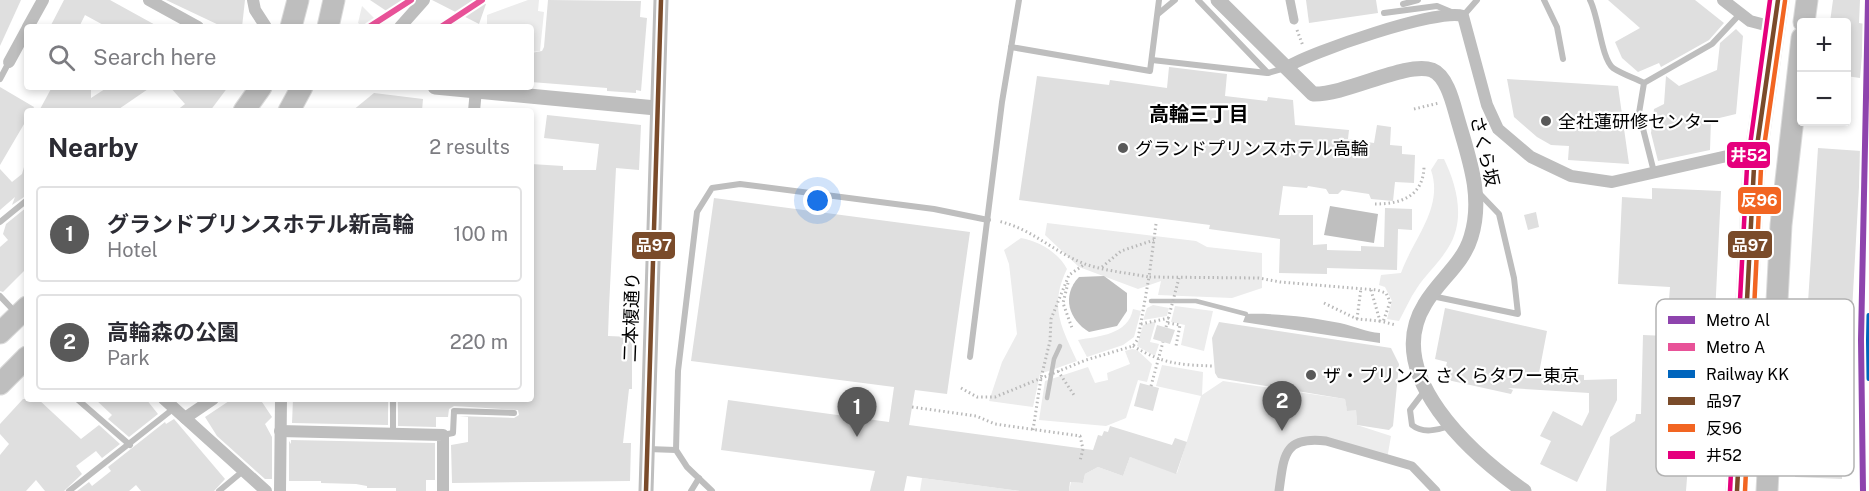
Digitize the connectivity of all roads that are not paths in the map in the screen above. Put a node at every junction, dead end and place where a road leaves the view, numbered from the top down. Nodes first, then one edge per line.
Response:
1 (43, 0) edge
2 (149, 0) edge
3 (253, 0) edge
4 (298, 0) edge
5 (334, 0) edge
6 (424, 0) edge
7 (661, 0) edge
8 (1019, 0) edge
9 (1159, 0) edge
10 (1175, 0) edge
11 (1198, 0) edge
12 (1218, 0) edge
13 (1290, 0) edge
14 (1418, 0) edge
15 (1477, 0) edge
16 (1544, 0) edge
17 (1590, 0) edge
18 (1723, 0) edge
19 (1778, 0) edge
20 (1807, 0) edge
21 (1403, 4) dead end
22 (1384, 13) dead end
23 (1157, 14) junction
24 (1740, 14) junction
25 (1460, 15) junction
26 (1805, 18) edge
27 (1294, 20) road end
28 (30, 24) edge
29 (193, 24) edge
30 (264, 24) edge
31 (292, 24) edge
32 (329, 24) edge
33 (403, 24) edge
34 (1773, 27) junction
35 (24, 35) edge
36 (1011, 47) junction
37 (1563, 59) dead end
38 (1152, 60) junction
39 (9, 62) joint
40 (1287, 67) junction
41 (1798, 72) edge
42 (1268, 73) junction
43 (0, 79) edge
44 (1644, 83) junction
45 (259, 90) edge
46 (300, 90) edge
47 (476, 90) joint
48 (246, 108) edge
49 (291, 108) edge
50 (474, 108) edge
51 (656, 108) junction
52 (1757, 141) junction
53 (1654, 172) junction
54 (1476, 189) junction
55 (24, 202) edge
56 (988, 220) junction
57 (0, 222) edge
58 (0, 296) edge
59 (1431, 296) junction
60 (1746, 299) edge
61 (1777, 299) edge
62 (23, 311) edge
63 (0, 333) edge
64 (970, 357) dead end
65 (24, 360) edge
66 (0, 384) edge
67 (1426, 389) junction
68 (80, 402) edge
69 (167, 402) edge
70 (209, 402) edge
71 (281, 402) edge
72 (393, 402) edge
73 (173, 409) junction
74 (514, 413) dead end
75 (185, 418) junction
76 (1451, 425) junction
77 (280, 431) junction
78 (393, 434) junction
79 (443, 435) junction
80 (130, 445) junction
81 (647, 449) junction
82 (676, 450) junction
83 (243, 471) junction
84 (1738, 476) edge
85 (1768, 476) edge
86 (699, 478) junction
87 (69, 491) edge
88 (219, 491) edge
89 (266, 491) edge
90 (280, 491) edge
91 (443, 491) edge
92 (646, 491) edge
93 (691, 491) edge
94 (712, 491) edge
95 (1279, 491) edge
96 (1436, 491) edge
97 (1524, 491) edge
98 (1737, 491) edge
99 (1767, 491) edge

1 - 28 street
2 - 29 street
3 - 30 street
4 - 31 highway
5 - 32 highway
6 - 33 street
7 - 51 street, 二本榎通り
8 - 36 lane
9 - 23 lane
10 - 23 lane
11 - 42 lane
12 - 40 street, さくら坂
13 - 27 street
14 - 21 lane
15 - 25 lane
16 - 37 lane
17 - 44 lane
18 - 24 street
19 - 34 highway
20 - 26 highway
22 - 25 lane
23 - 38 lane
24 - 34 street
24 - 44 lane
25 - 40 street
25 - 53 street
34 - 52 highway
35 - 39 street
36 - 38 lane
36 - 56 lane
38 - 42 lane
39 - 43 lane
40 - 42 lane
40 - 54 street, さくら坂
41 - 61 highway
44 - 53 lane
45 - 48 highway
46 - 49 highway
47 - 50 street
47 - 51 street
51 - 81 street, 二本榎通り
52 - 53 street
52 - 60 highway
54 - 59 street, さくら坂
54 - 59 lane
55 - 57 lane
56 - 64 lane
56 - 82 lane
58 - 62 lane
59 - 67 street, さくら坂
62 - 63 highway
65 - 66 highway
67 - 76 street, さくら坂
67 - 76 lane
68 - 80 lane
69 - 73 street
70 - 75 street
71 - 77 street
72 - 78 lane
73 - 75 street
73 - 80 lane
74 - 79 lane
75 - 83 street
76 - 97 street, さくら坂
77 - 78 street
77 - 90 street
78 - 79 street
79 - 91 street
80 - 87 lane
81 - 82 lane
81 - 92 street, 二本榎通り
82 - 86 lane
83 - 88 lane
83 - 89 street
84 - 98 highway
85 - 99 highway
86 - 93 lane
86 - 94 lane
95 - 96 street

